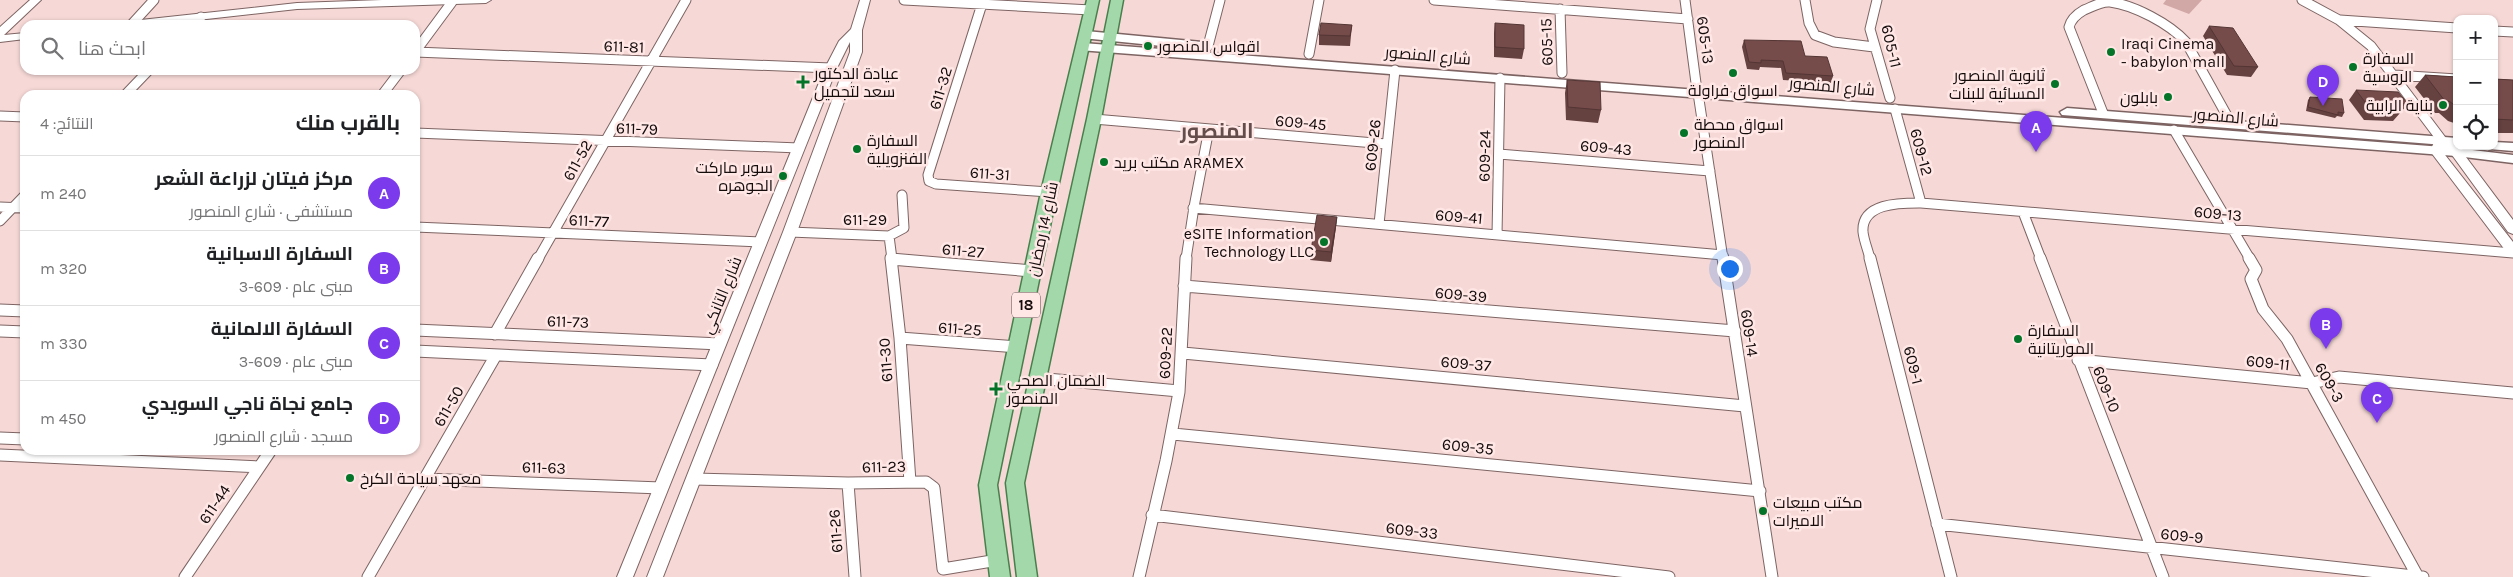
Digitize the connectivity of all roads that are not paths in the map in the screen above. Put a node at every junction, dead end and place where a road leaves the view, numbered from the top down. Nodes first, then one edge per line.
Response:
1 (36, 0) edge
2 (154, 0) edge
3 (486, 0) edge
4 (686, 0) edge
5 (865, 0) edge
6 (904, 0) edge
7 (1117, 0) edge
8 (1220, 0) edge
9 (1319, 0) edge
10 (1434, 0) edge
11 (1685, 0) edge
12 (1805, 0) edge
13 (1877, 0) edge
14 (2302, 0) edge
15 (2108, 1) edge
16 (417, 2) edge
17 (452, 2) junction
18 (299, 3) edge
19 (982, 4) junction
20 (1092, 5) edge
21 (1560, 9) junction
22 (1688, 19) junction
23 (132, 20) edge
24 (203, 20) edge
25 (2339, 20) junction
26 (2453, 28) edge
27 (856, 30) junction
28 (2498, 31) edge
29 (2513, 32) edge
30 (0, 33) edge
31 (20, 37) edge
32 (0, 39) edge
33 (1084, 41) junction
34 (1108, 42) junction
35 (420, 45) edge
36 (1148, 46) junction
37 (1208, 46) junction
38 (1874, 48) junction
39 (420, 52) edge
40 (1308, 54) junction
41 (650, 62) junction
42 (831, 68) junction
43 (1395, 70) junction
44 (1562, 73) junction
45 (144, 75) edge
46 (397, 75) edge
47 (2394, 75) junction
48 (1500, 78) junction
49 (2453, 79) edge
50 (1697, 88) junction
51 (130, 90) edge
52 (386, 90) edge
53 (1892, 104) junction
54 (2103, 113) junction
55 (0, 116) edge
56 (20, 117) edge
57 (1094, 119) junction
58 (2232, 123) junction
59 (808, 124) junction
60 (829, 124) junction
61 (1209, 129) junction
62 (2174, 130) junction
63 (420, 133) edge
64 (604, 142) junction
65 (1386, 144) junction
66 (2439, 145) junction
67 (2498, 146) edge
68 (2453, 147) edge
69 (2513, 147) edge
70 (799, 148) junction
71 (2459, 150) edge
72 (2471, 150) edge
73 (1499, 154) junction
74 (2513, 159) edge
75 (1710, 171) junction
76 (929, 181) joint
77 (1049, 192) junction
78 (902, 194) dead end
79 (20, 201) edge
80 (1921, 203) junction
81 (0, 206) edge
82 (13, 207) junction
83 (20, 208) edge
84 (1192, 208) junction
85 (2023, 212) junction
86 (0, 221) edge
87 (1378, 224) junction
88 (420, 226) edge
89 (2231, 229) junction
90 (2513, 229) edge
91 (790, 232) junction
92 (553, 233) junction
93 (1496, 235) junction
94 (890, 236) junction
95 (761, 242) junction
96 (2513, 252) edge
97 (1723, 255) junction
98 (891, 259) junction
99 (1032, 271) junction
100 (1184, 286) junction
101 (0, 310) edge
102 (20, 311) edge
103 (420, 330) edge
104 (0, 331) edge
105 (1735, 331) junction
106 (20, 332) edge
107 (495, 334) junction
108 (900, 338) junction
109 (720, 344) junction
110 (1018, 347) junction
111 (420, 351) edge
112 (1183, 353) junction
113 (496, 355) junction
114 (2078, 360) junction
115 (712, 365) junction
116 (1036, 378) junction
117 (2312, 383) junction
118 (1179, 391) junction
119 (2513, 393) edge
120 (1746, 406) junction
121 (1172, 434) junction
122 (0, 438) edge
123 (20, 439) edge
124 (0, 455) edge
125 (266, 455) edge
126 (258, 467) junction
127 (425, 479) junction
128 (694, 479) junction
129 (910, 482) junction
130 (848, 484) junction
131 (661, 488) junction
132 (1760, 492) junction
133 (1152, 515) junction
134 (1937, 524) junction
135 (2152, 548) junction
136 (998, 560) junction
137 (185, 577) edge
138 (368, 577) edge
139 (625, 577) edge
140 (655, 577) edge
141 (855, 577) edge
142 (1000, 577) edge
143 (1027, 577) edge
144 (1139, 577) edge
145 (1669, 577) edge
146 (1772, 577) edge
147 (1951, 577) edge
148 (2163, 577) edge
149 (2418, 577) edge
150 (2424, 577) edge

1 - 30 street
2 - 23 street
3 - 17 street
4 - 41 street, 611-52
5 - 27 street, شارع التانكي
6 - 19 street
7 - 34 main road, شارع 14 رمضان / 18
8 - 37 street
9 - 40 street
10 - 21 street
11 - 22 street, 605-13
12 - 38 street
13 - 38 street, 605-11
14 - 25 street
15 - 54 street
15 - 58 street
16 - 17 street
16 - 18 street
17 - 35 street
18 - 24 street
19 - 20 street
19 - 76 street, 611-32
20 - 33 main road, شارع 14 رمضان / 18
21 - 22 street
21 - 44 street, 605-15
22 - 50 street, 605-13
25 - 26 street
25 - 47 street
27 - 42 street, شارع التانكي
27 - 60 street, شارع التانكي
28 - 29 street
31 - 32 street
33 - 34 main road, شارع المنصور
33 - 77 main road, شارع 14 رمضان / 18
34 - 36 main road, شارع المنصور
34 - 57 main road, شارع 14 رمضان / 18
36 - 37 main road, شارع المنصور
36 - 43 main road, شارع المنصور
37 - 40 main road, شارع المنصور
38 - 53 street, 605-11
39 - 41 street, 611-81
40 - 44 main road, شارع المنصور
41 - 42 street, 611-81
41 - 64 street, 611-52
42 - 59 street, شارع التانكي
43 - 48 main road, شارع المنصور
43 - 65 street, 609-26
44 - 50 main road, شارع المنصور
45 - 51 street
46 - 52 street
47 - 49 street
47 - 66 street
48 - 50 main road, شارع المنصور
48 - 73 street, 609-24
50 - 53 main road, شارع المنصور
50 - 75 street, 609-14
53 - 54 main road, شارع المنصور
53 - 62 main road, شارع المنصور
53 - 80 street, 609-12
54 - 58 main road, شارع المنصور
55 - 56 street
57 - 61 street, 609-45
57 - 116 main road, شارع 14 رمضان / 18
58 - 66 main road, شارع المنصور
59 - 60 street
59 - 70 street, شارع التانكي
60 - 91 street, شارع التانكي
61 - 65 street, 609-45
61 - 84 street, 609-22
62 - 66 main road, شارع المنصور
62 - 89 street, 609-3
63 - 64 street, 611-79
64 - 70 street, 611-79
64 - 92 street, 611-52
65 - 87 street, 609-26
66 - 68 main road, شارع المنصور
66 - 96 street
67 - 69 main road
70 - 95 street, شارع التانكي
71 - 90 street
72 - 74 main road, شارع المنصور
73 - 75 street, 609-43
73 - 93 street, 609-24
75 - 97 street, 609-14
76 - 77 street, 611-31
77 - 99 main road, شارع 14 رمضان / 18
78 - 94 street, 611-29
79 - 82 street
80 - 85 street, 609-13
80 - 134 street, 609-1
81 - 82 street
82 - 83 street
82 - 86 street
84 - 87 street, 609-41
84 - 100 street, 609-22
85 - 89 street, 609-13
85 - 114 street, 609-10
87 - 93 street, 609-41
88 - 92 street, 611-77
89 - 96 street, 609-13
89 - 117 street, 609-3
91 - 94 street, 611-29
91 - 128 street, شارع التانكي
92 - 95 street, 611-77
92 - 107 street, 611-52
93 - 97 street, 609-41
94 - 98 street, 611-30
95 - 109 street, شارع التانكي
97 - 105 street, 609-14
98 - 99 street, 611-27
98 - 108 street, 611-30
99 - 110 main road, شارع 14 رمضان / 18
100 - 105 street, 609-39
100 - 112 street, 609-22
101 - 102 street
103 - 107 street, 611-73
104 - 106 street
105 - 120 street, 609-14
107 - 109 street, 611-73
108 - 110 street, 611-25
108 - 129 street, 611-30
109 - 115 street, شارع التانكي
110 - 136 main road, شارع 14 رمضان / 18
111 - 113 street
112 - 118 street, 609-22
112 - 120 street, 609-37
113 - 115 street
113 - 127 street, 611-50
114 - 117 street, 609-11
114 - 135 street, 609-10
115 - 131 street, شارع التانكي
116 - 118 street
116 - 143 main road, شارع 14 رمضان / 18
117 - 119 street, 609-11
117 - 149 street, 609-3
118 - 121 street, 609-22
120 - 132 street, 609-14
121 - 132 street, 609-35
121 - 133 street, 609-22
122 - 123 street
124 - 126 street
125 - 126 street, 611-44
126 - 137 street, 611-44
127 - 131 street, 611-63
127 - 138 street, 611-50
128 - 130 street, 611-23
128 - 140 street, شارع التانكي
129 - 130 street, 611-23
129 - 136 street, 611-23
130 - 141 street, 611-26
131 - 139 street, شارع التانكي
132 - 146 street, 609-14
133 - 144 street, 609-22
133 - 145 street, 609-33
134 - 135 street, 609-9
134 - 147 street, 609-1
135 - 148 street, 609-10
135 - 149 street, 609-9
136 - 142 main road, شارع 14 رمضان / 18
149 - 150 street, 609-9

